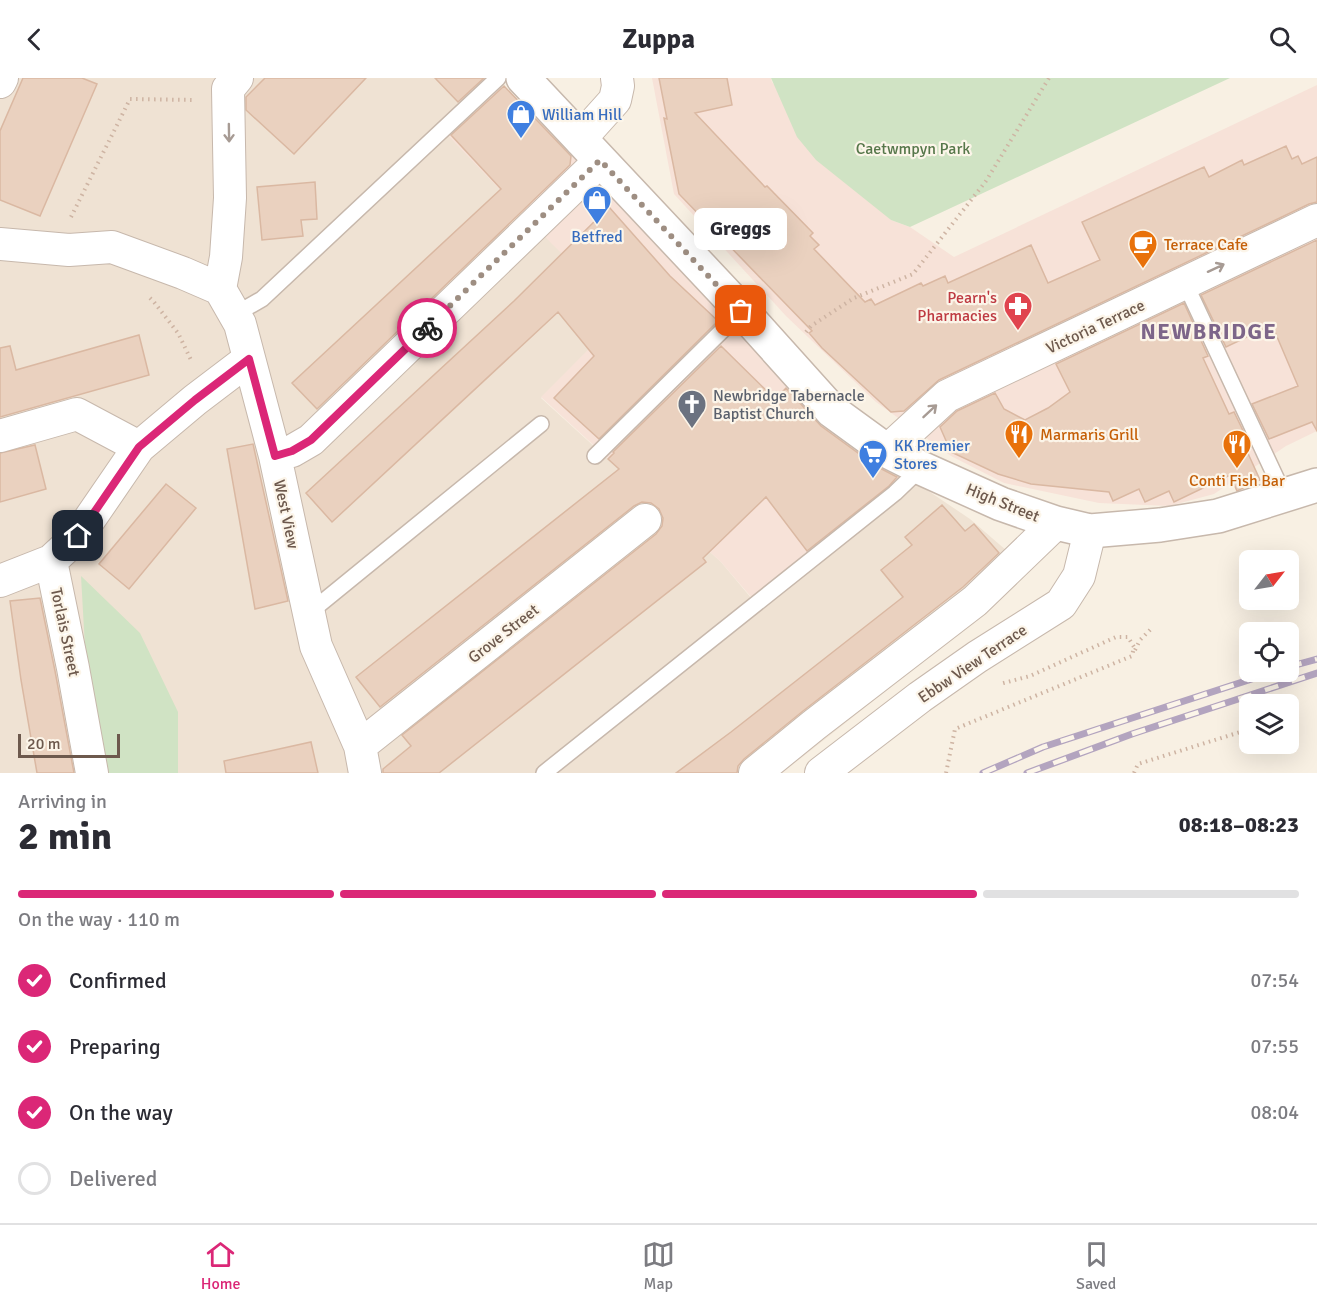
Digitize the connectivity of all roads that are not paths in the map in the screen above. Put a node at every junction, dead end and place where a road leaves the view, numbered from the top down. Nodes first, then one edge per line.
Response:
1 (2, 78) edge
2 (498, 78) edge
3 (523, 78) edge
4 (617, 78) edge
5 (0, 82) edge
6 (233, 89) edge
7 (590, 150) junction
8 (1317, 220) edge
9 (0, 244) edge
10 (1185, 283) junction
11 (227, 302) junction
12 (741, 311) junction
13 (249, 359) junction
14 (541, 424) dead end
15 (0, 436) edge
16 (139, 447) junction
17 (887, 451) junction
18 (275, 456) junction
19 (596, 456) dead end
20 (921, 468) junction
21 (1317, 486) edge
22 (1284, 495) junction
23 (645, 520) dead end
24 (1056, 523) junction
25 (1090, 531) junction
26 (51, 561) junction
27 (0, 581) edge
28 (309, 613) junction
29 (362, 760) edge
30 (92, 773) edge
31 (544, 773) edge
32 (754, 773) edge
33 (821, 773) edge

1 - 5 street
2 - 11 lane
3 - 7 street, High Street
4 - 7 street
6 -> 11 street
7 - 12 street, High Street
7 - 18 street
10 -> 8 street, Victoria Terrace
9 - 11 street
17 -> 10 street, Victoria Terrace
10 - 22 lane
11 - 13 street, West View
12 - 17 street, High Street
12 - 19 lane
13 - 16 street
13 - 18 street, West View
14 - 28 lane
15 - 16 street
16 - 26 street
17 - 20 street, High Street
18 - 28 street, West View
20 - 24 street, High Street
20 - 31 lane
21 - 22 street, High Street
22 - 25 street, High Street
23 - 29 street, Grove Street
24 - 25 street, High Street
24 - 32 street
25 - 33 street, Ebbw View Terrace
26 - 27 street
26 - 30 street, Torlais Street
28 - 29 street, West View

